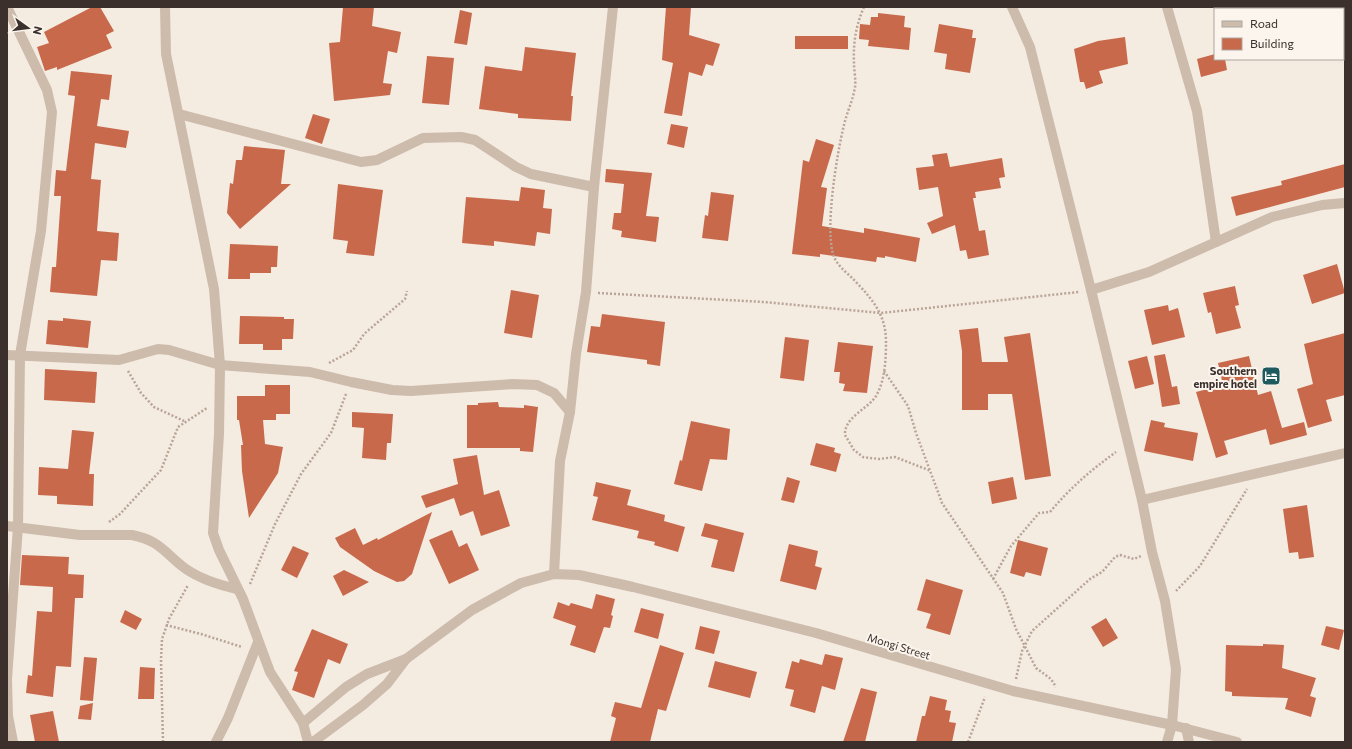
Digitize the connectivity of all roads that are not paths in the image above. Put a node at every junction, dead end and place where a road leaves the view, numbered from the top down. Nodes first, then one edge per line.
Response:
1 (8, 7) edge
2 (165, 7) edge
3 (613, 7) edge
4 (1012, 7) edge
5 (1168, 7) edge
6 (179, 114) junction
7 (594, 187) junction
8 (1345, 203) edge
9 (1216, 242) junction
10 (1091, 290) junction
11 (7, 355) edge
12 (20, 355) junction
13 (220, 364) junction
14 (570, 412) junction
15 (1345, 453) edge
16 (1142, 500) junction
17 (7, 526) edge
18 (18, 527) junction
19 (554, 574) junction
20 (237, 589) junction
21 (256, 646) junction
22 (406, 659) junction
23 (303, 723) junction
24 (1172, 725) junction
25 (1186, 728) junction
26 (13, 742) edge
27 (216, 742) edge
28 (308, 742) edge
29 (313, 742) edge
30 (1167, 742) edge
31 (1189, 742) edge
32 (1237, 742) edge

1 - 12 street
2 - 6 street
3 - 7 street
4 - 10 street
5 - 9 street
6 - 7 street
6 - 13 street
7 - 14 street
8 - 9 street
9 - 10 street
10 - 16 street
11 - 12 street
12 - 13 street
12 - 18 street
13 - 14 street
13 - 20 street
14 - 19 street
15 - 16 street
16 - 24 street
17 - 18 street
18 - 20 street
18 - 26 street
19 - 22 street, Mongi Street
19 - 24 street, Mongi Street
20 - 21 street
21 - 23 street
21 - 27 street
22 - 23 street
22 - 29 street
23 - 28 street
24 - 25 street, Mongi Street
24 - 30 street
25 - 31 street
25 - 32 street, Mongi Street

